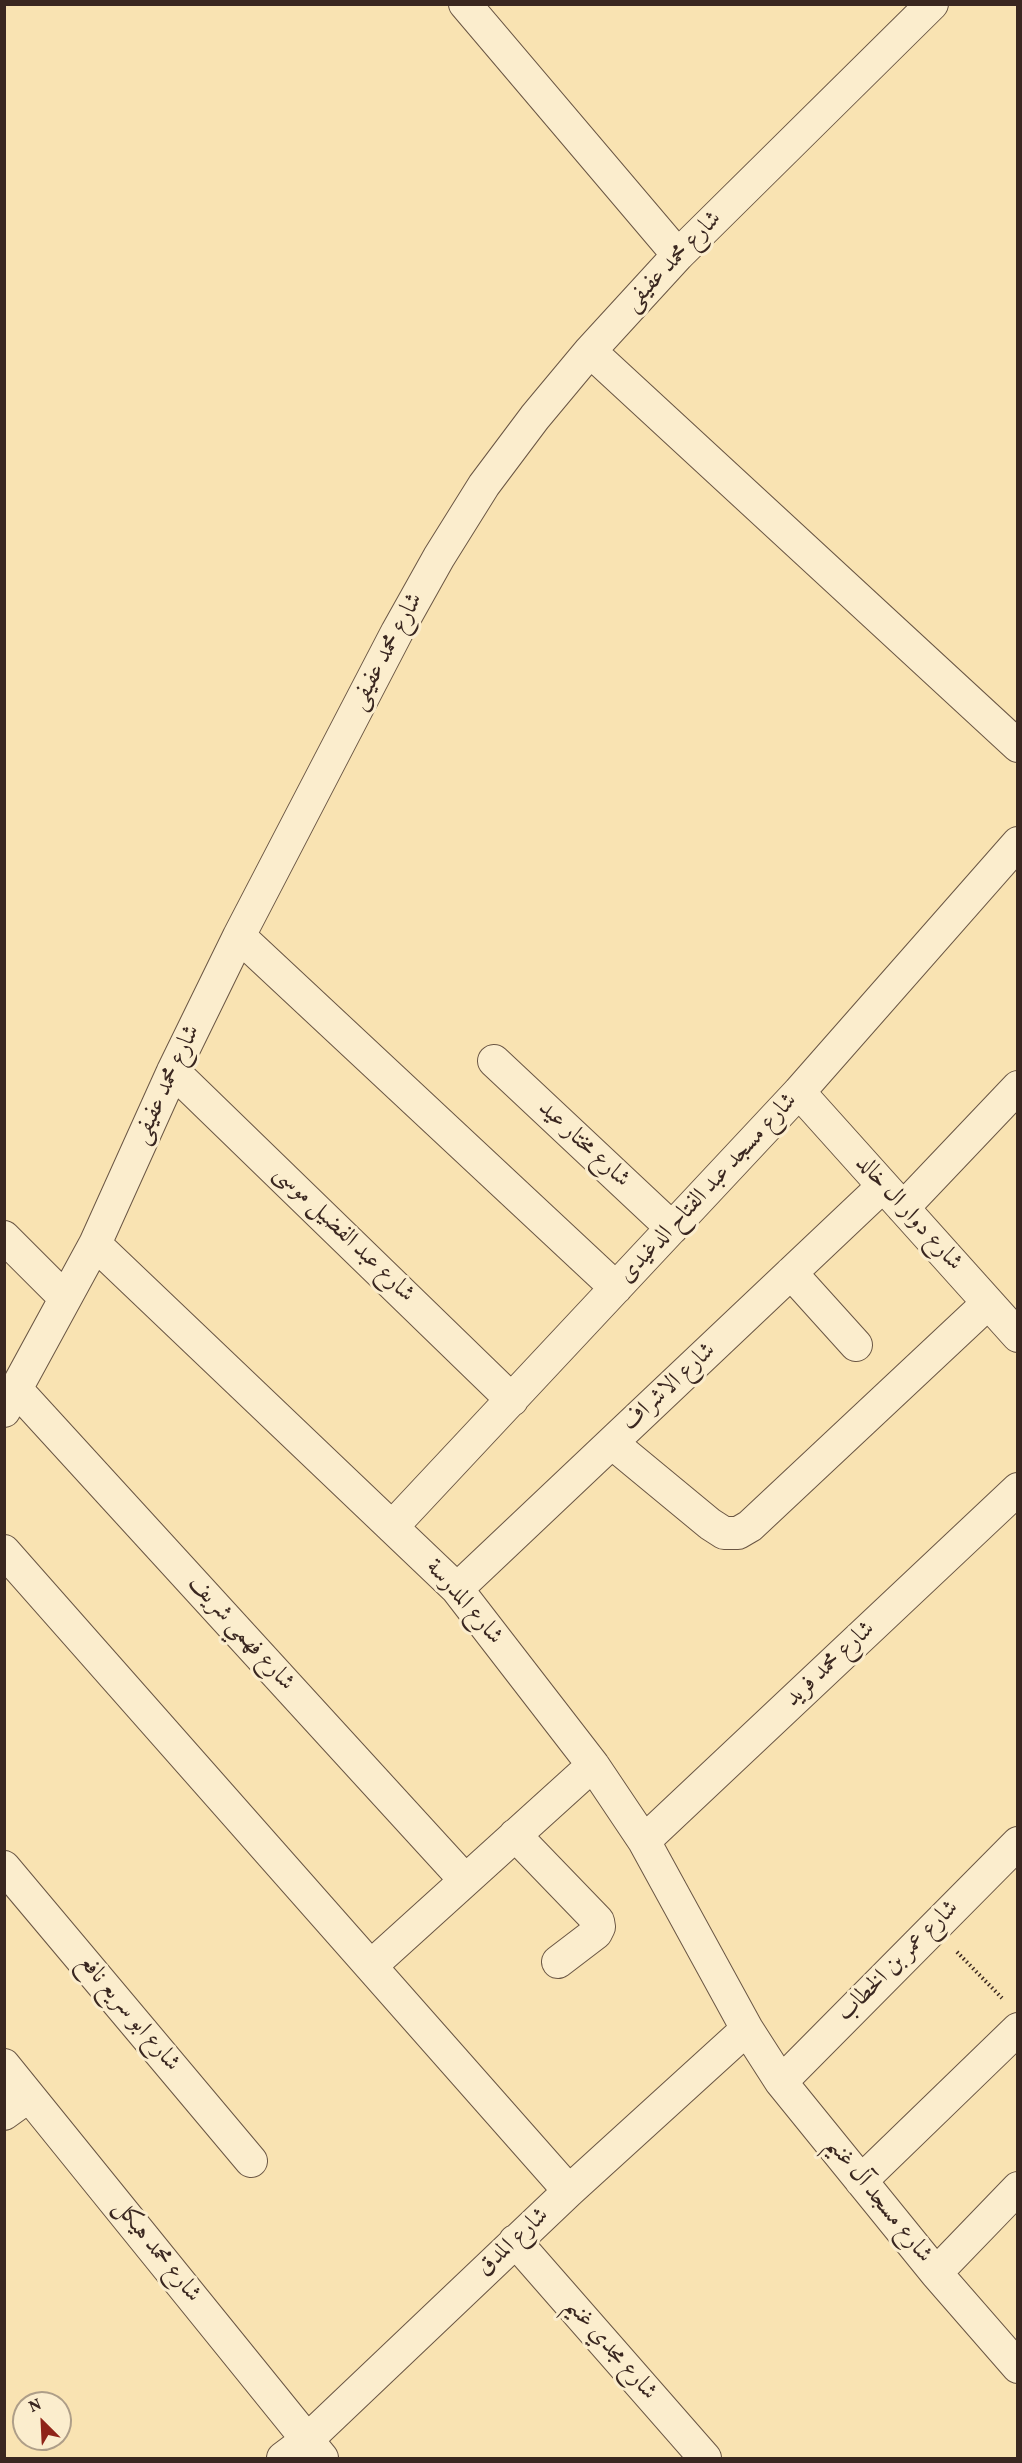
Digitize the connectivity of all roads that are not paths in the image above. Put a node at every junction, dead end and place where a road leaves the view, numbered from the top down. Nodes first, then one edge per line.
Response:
1 (465, 4) edge
2 (932, 4) edge
3 (678, 255) junction
4 (590, 351) junction
5 (1017, 746) edge
6 (1017, 843) edge
7 (239, 936) junction
8 (494, 1061) dead end
9 (173, 1071) junction
10 (1017, 1087) edge
11 (799, 1092) junction
12 (893, 1197) junction
13 (672, 1228) junction
14 (4, 1237) edge
15 (95, 1244) junction
16 (791, 1273) junction
17 (616, 1288) junction
18 (65, 1298) junction
19 (1006, 1315) edge
20 (856, 1345) dead end
21 (512, 1400) junction
22 (8, 1403) edge
23 (612, 1443) junction
24 (1017, 1489) edge
25 (392, 1527) junction
26 (4, 1551) edge
27 (457, 1589) junction
28 (593, 1765) junction
29 (515, 1835) junction
30 (644, 1841) junction
31 (1017, 1843) edge
32 (4, 1867) edge
33 (465, 1880) junction
34 (558, 1962) dead end
35 (371, 1966) junction
36 (1013, 2017) edge
37 (747, 2029) junction
38 (4, 2065) edge
39 (782, 2082) junction
40 (29, 2096) junction
41 (4, 2114) edge
42 (251, 2161) dead end
43 (861, 2181) junction
44 (1017, 2188) edge
45 (569, 2191) junction
46 (515, 2241) junction
47 (936, 2273) junction
48 (1017, 2367) edge
49 (304, 2452) edge
50 (705, 2458) edge

1 - 3 street
2 - 3 street, شارع محمد عفيفى
3 - 4 street, شارع محمد عفيفى
4 - 5 street
4 - 7 street, شارع محمد عفيفى
6 - 11 street, شارع مسجد عبد الفتاح الدغيدى
7 - 9 street, شارع محمد عفيفى
7 - 17 street
8 - 13 street, شارع مختار عيد
9 - 15 street, شارع محمد عفيفى
9 - 21 street, شارع عبد الفضيل موسى
10 - 12 street, شارع الاشراف
11 - 12 street, شارع دوار ال خالد
11 - 13 street, شارع مسجد عبد الفتاح الدغيدى
12 - 16 street, شارع الاشراف
12 - 19 street, شارع دوار ال خالد
13 - 17 street, شارع مسجد عبد الفتاح الدغيدى
14 - 18 street
15 - 18 street, شارع محمد عفيفى
15 - 25 street, شارع المدرسة
16 - 20 street
16 - 23 street, شارع الاشراف
17 - 21 street, شارع مسجد عبد الفتاح الدغيدى
18 - 22 street, شارع محمد عفيفى
19 - 23 street
21 - 25 street, شارع مسجد عبد الفتاح الدغيدى
22 - 33 street, شارع فهمي شريف
23 - 27 street, شارع الاشراف
24 - 30 street, شارع محمد فريد
25 - 27 street, شارع المدرسة
26 - 35 street
27 - 28 street, شارع المدرسة
28 - 29 street
28 - 30 street, شارع المدرسة
29 - 33 street
29 - 34 street
30 - 37 street, شارع المدرسة
31 - 39 street, شارع عمر بن الخطاب
32 - 42 street, شارع ابو سريع نافع
33 - 35 street
35 - 45 street
36 - 43 street
37 - 39 street, شارع مسجد آل غنيم
37 - 45 street, شارع المدق
38 - 40 street, شارع محمد هيكل
39 - 43 street, شارع مسجد آل غنيم
40 - 41 street
40 - 49 street, شارع محمد هيكل
43 - 47 street, شارع مسجد آل غنيم
44 - 47 street
45 - 46 street, شارع المدق
46 - 49 street, شارع المدق
46 - 50 street, شارع مجدي غنيم
47 - 48 street, شارع مسجد آل غنيم

